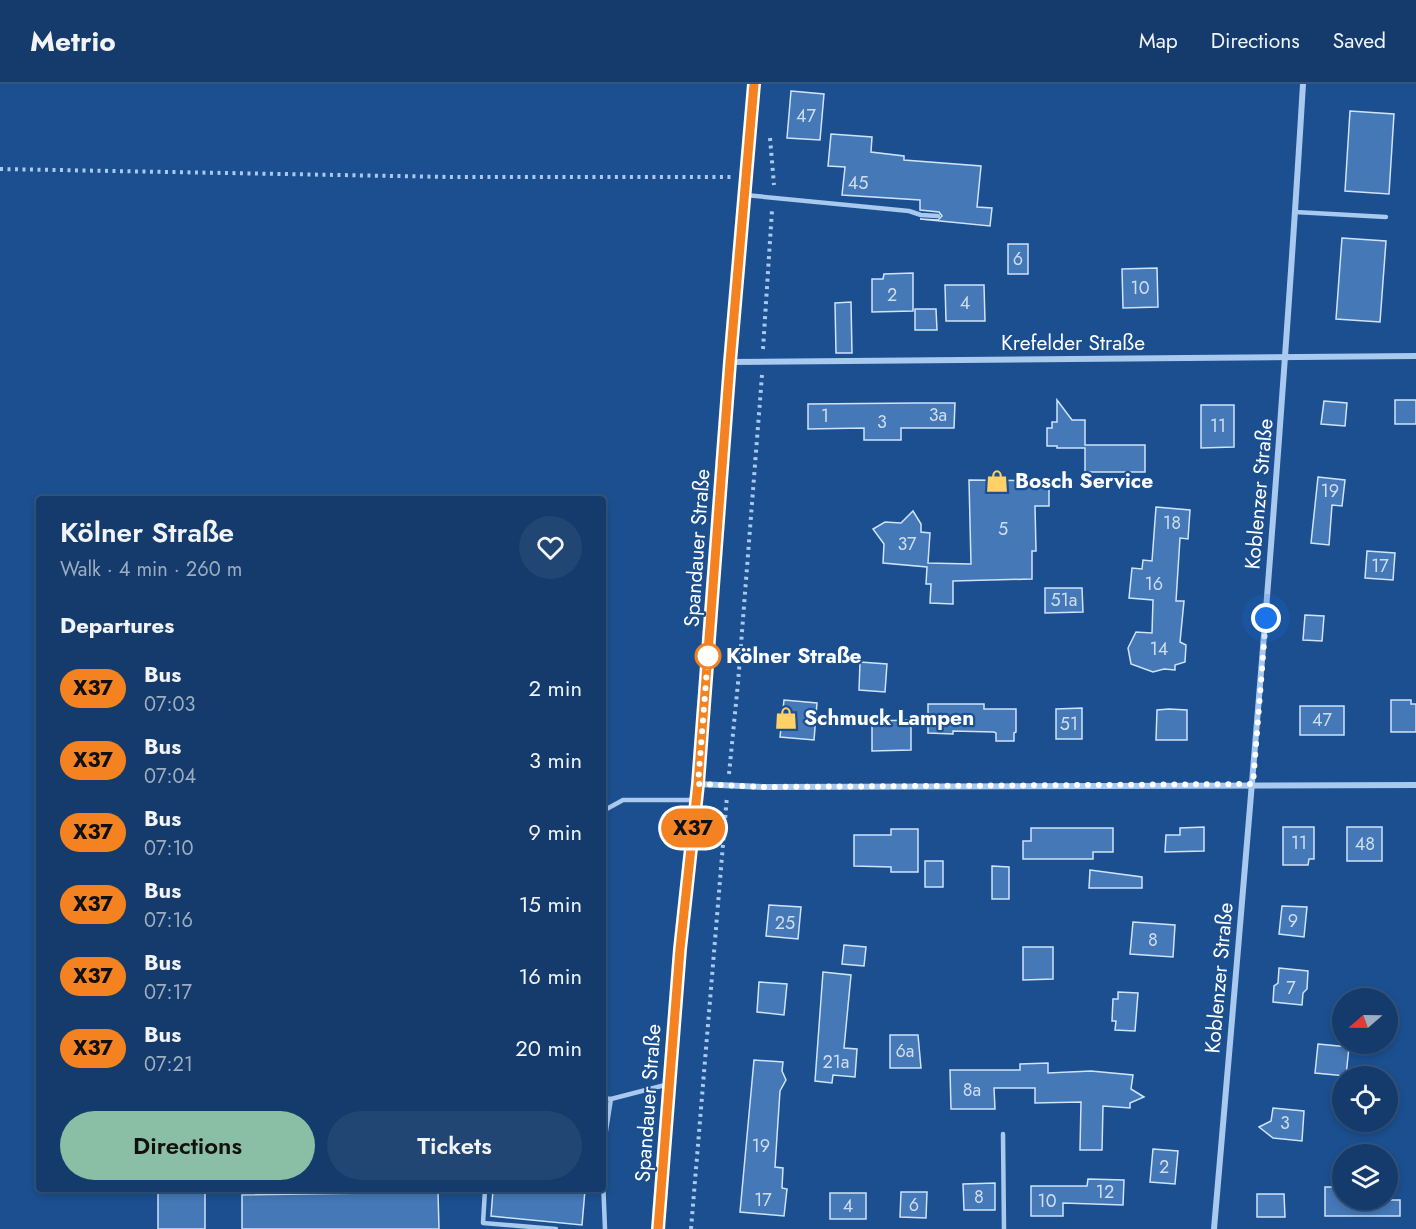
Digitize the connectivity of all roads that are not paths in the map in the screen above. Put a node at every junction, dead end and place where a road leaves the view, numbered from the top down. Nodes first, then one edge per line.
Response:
1 (754, 84) edge
2 (1303, 84) edge
3 (745, 195) junction
4 (1295, 212) junction
5 (938, 216) dead end
6 (1386, 217) dead end
7 (1416, 356) edge
8 (1287, 358) junction
9 (730, 362) junction
10 (698, 784) junction
11 (1253, 784) junction
12 (1416, 784) edge
13 (697, 800) junction
14 (606, 809) edge
15 (669, 1084) junction
16 (606, 1098) edge
17 (611, 1099) junction
18 (606, 1131) edge
19 (1003, 1134) dead end
20 (486, 1192) edge
21 (604, 1192) edge
22 (556, 1229) edge
23 (605, 1229) edge
24 (658, 1229) edge
25 (1004, 1229) edge
26 (1214, 1229) edge

1 - 3 main road, Spandauer Straße
2 - 4 street, Koblenzer Straße
3 - 5 lane
3 - 9 main road, Spandauer Straße
4 - 6 lane
4 - 8 street, Koblenzer Straße
7 - 8 street, Krefelder Straße
8 - 9 street, Krefelder Straße
8 - 11 street, Koblenzer Straße
9 - 10 main road, Spandauer Straße
10 - 11 street
10 - 13 main road, Spandauer Straße
11 - 12 street
11 - 26 street, Koblenzer Straße
13 - 14 lane
13 - 15 main road, Spandauer Straße
15 - 17 lane
15 - 24 main road, Spandauer Straße
16 - 17 lane
17 - 18 lane
19 - 25 lane
20 - 22 lane
21 - 23 lane

